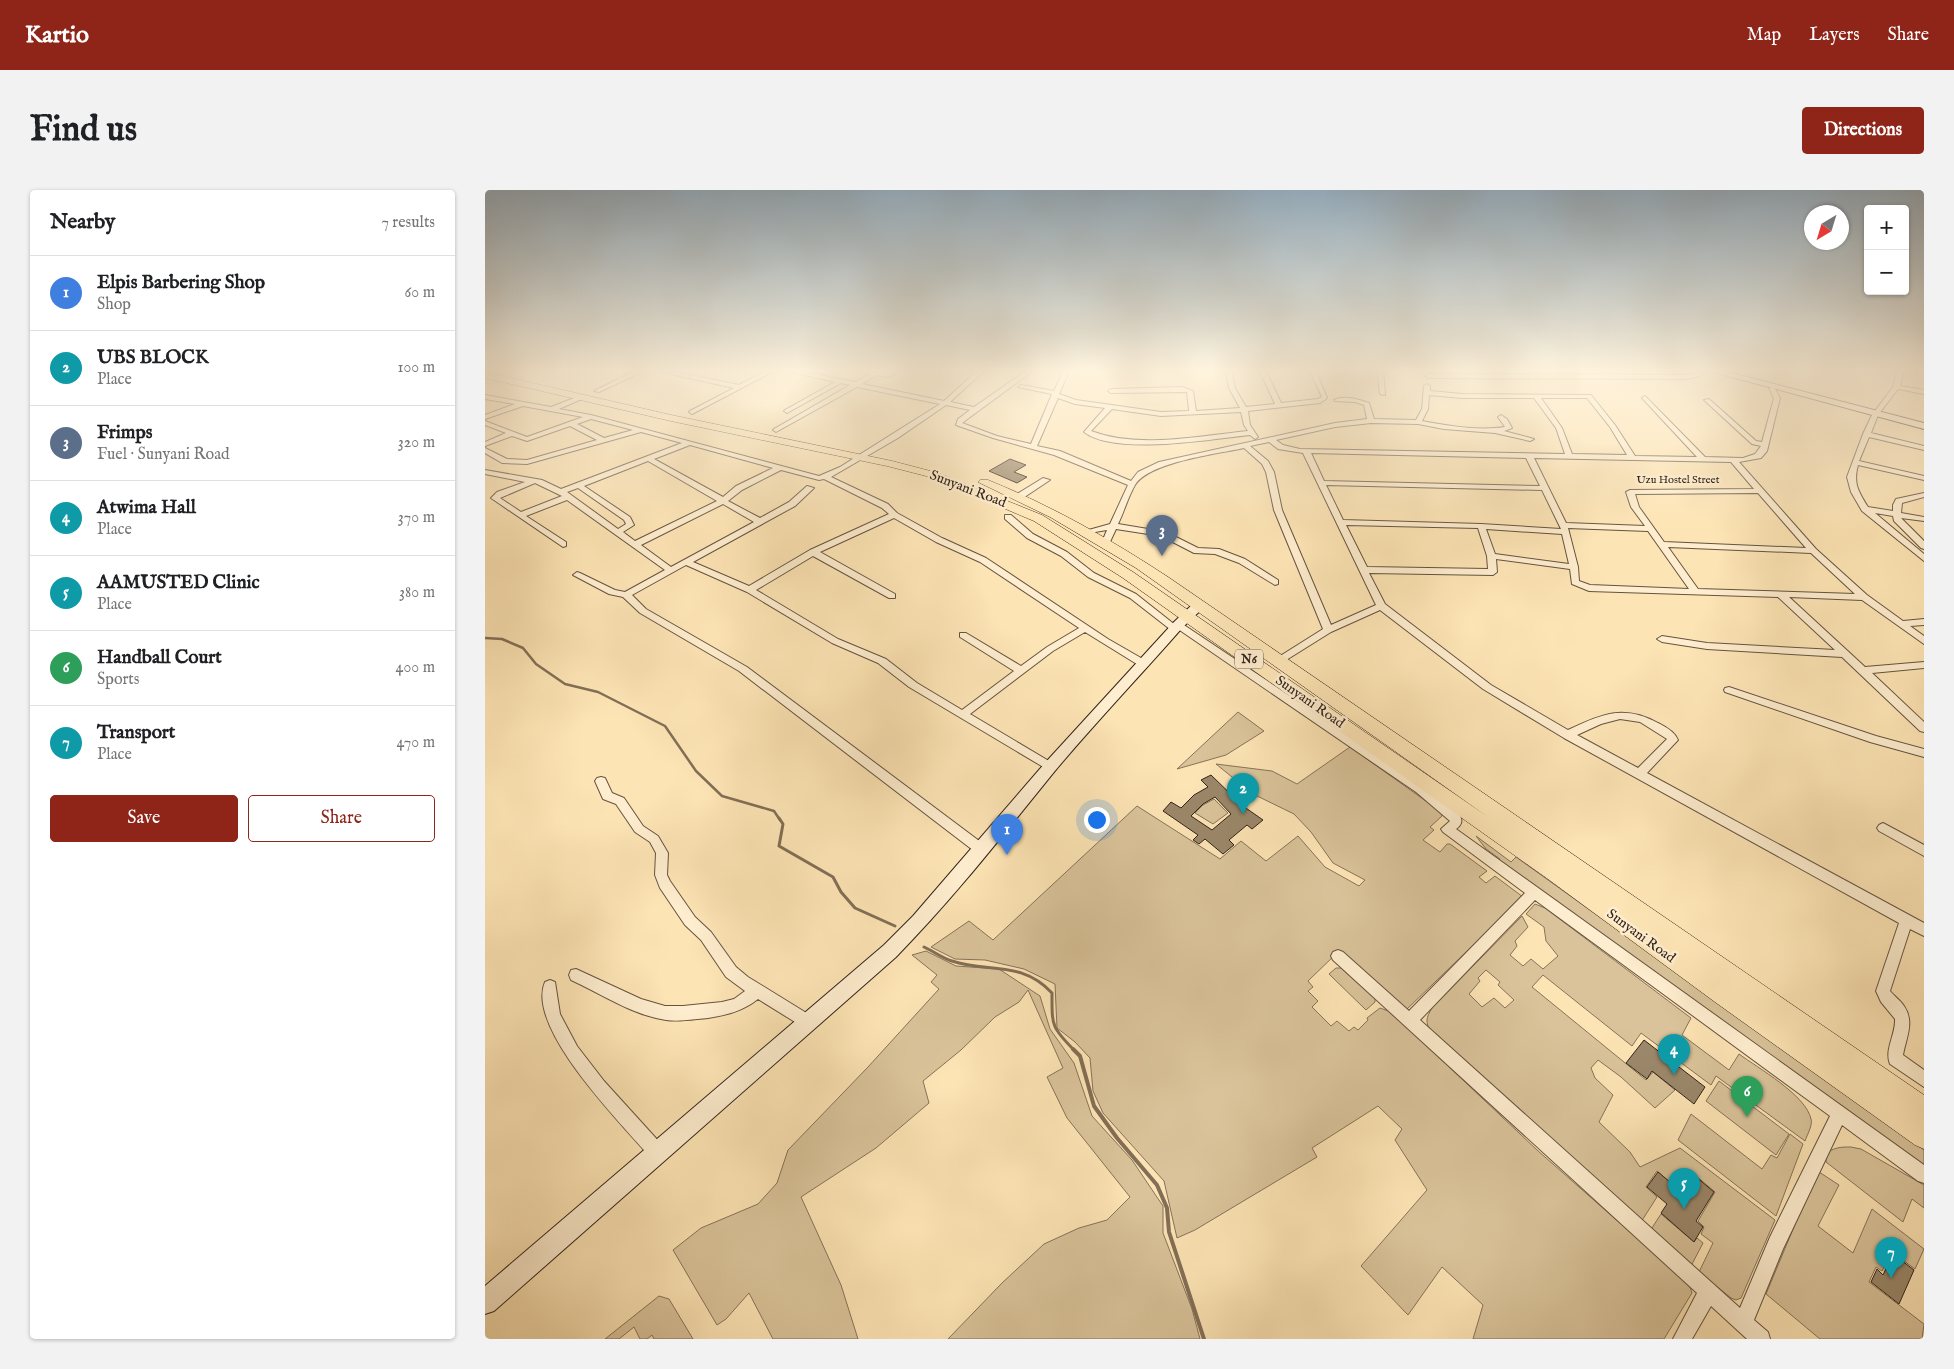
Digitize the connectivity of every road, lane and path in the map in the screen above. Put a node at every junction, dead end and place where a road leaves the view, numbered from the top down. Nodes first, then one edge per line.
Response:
1 (485, 423) edge
2 (570, 423) joint
3 (613, 423) edge
4 (712, 423) edge
5 (741, 423) edge
6 (788, 423) edge
7 (914, 423) edge
8 (959, 423) edge
9 (1043, 423) edge
10 (1096, 423) edge
11 (1248, 423) edge
12 (1356, 423) edge
13 (1421, 423) edge
14 (1506, 423) edge
15 (1555, 423) edge
16 (1610, 423) edge
17 (1668, 423) edge
18 (1731, 423) edge
19 (1771, 423) edge
20 (1871, 423) edge
21 (1909, 423) edge
22 (1924, 426) edge
23 (640, 430) junction
24 (775, 430) junction
25 (1495, 431) junction
26 (1251, 433) junction
27 (511, 434) junction
28 (1866, 434) junction
29 (1530, 439) dead end
30 (1271, 440) junction
31 (604, 441) junction
32 (1259, 442) junction
33 (689, 443) junction
34 (485, 444) edge
35 (1246, 446) junction
36 (1765, 446) junction
37 (1033, 447) junction
38 (1924, 448) edge
39 (485, 450) edge
40 (1305, 451) junction
41 (867, 453) junction
42 (1529, 456) junction
43 (1569, 456) junction
44 (1632, 457) junction
45 (649, 459) junction
46 (1703, 459) junction
47 (1733, 460) junction
48 (1855, 462) junction
49 (781, 468) junction
50 (485, 472) edge
51 (825, 477) junction
52 (1924, 478) edge
53 (1046, 480) dead end
54 (534, 481) junction
55 (1321, 483) junction
56 (1132, 484) junction
57 (578, 485) junction
58 (810, 488) dead end
59 (1543, 488) junction
60 (1759, 491) junction
61 (564, 494) junction
62 (1924, 495) edge
63 (1019, 496) junction
64 (723, 502) junction
65 (1865, 509) junction
66 (613, 511) junction
67 (1896, 514) junction
68 (521, 515) junction
69 (894, 516) junction
70 (1008, 517) dead end
71 (596, 518) junction
72 (1924, 519) edge
73 (759, 521) junction
74 (1339, 522) junction
75 (1113, 526) junction
76 (1481, 526) junction
77 (1564, 528) junction
78 (1650, 529) junction
79 (1089, 531) junction
80 (616, 533) junction
81 (1897, 536) junction
82 (1913, 537) junction
83 (1106, 542) junction
84 (563, 544) dead end
85 (633, 544) junction
86 (1663, 544) junction
87 (1924, 546) edge
88 (1813, 551) junction
89 (813, 552) junction
90 (1491, 556) junction
91 (1924, 558) edge
92 (686, 562) junction
93 (1574, 567) junction
94 (670, 570) junction
95 (1365, 570) junction
96 (577, 575) dead end
97 (1275, 582) dead end
98 (750, 590) junction
99 (1696, 592) junction
100 (1779, 593) junction
101 (626, 595) junction
102 (892, 596) dead end
103 (1864, 596) junction
104 (1381, 606) junction
105 (1184, 618) junction
106 (1924, 622) edge
107 (1903, 624) junction
108 (1086, 628) junction
109 (1329, 630) junction
110 (963, 635) dead end
111 (1662, 639) dead end
112 (1924, 641) edge
113 (1844, 654) junction
114 (1280, 660) junction
115 (1144, 664) junction
116 (1924, 665) edge
117 (1021, 671) junction
118 (1862, 671) junction
119 (1729, 690) dead end
120 (962, 715) junction
121 (1924, 728) edge
122 (1568, 735) junction
123 (1924, 752) edge
124 (1050, 767) junction
125 (1639, 774) junction
126 (601, 781) dead end
127 (1883, 828) dead end
128 (982, 850) junction
129 (1924, 851) edge
130 (1533, 893) junction
131 (1906, 921) junction
132 (1924, 930) edge
133 (1338, 956) dead end
134 (576, 974) dead end
135 (549, 987) dead end
136 (757, 990) junction
137 (1410, 1020) junction
138 (807, 1022) junction
139 (1924, 1079) edge
140 (1900, 1093) junction
141 (1924, 1110) edge
142 (1839, 1114) junction
143 (1924, 1135) edge
144 (657, 1152) junction
145 (1924, 1175) edge
146 (1709, 1292) junction
147 (485, 1302) edge
148 (1743, 1323) junction
149 (1682, 1339) edge
150 (1761, 1339) edge

1 - 27 street
2 - 27 street
2 - 31 street
3 - 23 street
4 - 41 main road, Sunyani Road / N6
5 - 24 main road, N6
6 - 24 street
7 - 41 street
8 - 37 street
9 - 37 street
10 - 26 street
11 - 26 street
12 - 30 street
13 - 25 street
14 - 25 street
15 - 43 street
16 - 44 street
17 - 46 street
18 - 36 street
19 - 36 street
20 - 28 street
21 - 22 street
23 - 31 street
23 - 33 street
24 - 41 main road, N6
25 - 29 street
26 - 32 street
27 - 34 street
28 - 38 street
28 - 48 street
30 - 32 street
30 - 40 street
31 - 39 street
32 - 35 street
33 - 45 street
33 - 49 street
35 - 56 street
35 - 109 street
36 - 47 street
37 - 56 street
40 - 42 street
40 - 55 street
41 - 51 street
41 - 63 main road, N6
41 - 105 main road, Sunyani Road / N6
42 - 43 street
42 - 59 street
43 - 44 street
44 - 46 street
45 - 57 street
45 - 64 street
46 - 47 street
47 - 60 street
48 - 52 street
48 - 65 street
49 - 51 street
49 - 64 street
50 - 54 street
51 - 69 street
53 - 63 street
54 - 61 street
54 - 68 street
55 - 59 street
55 - 74 street
56 - 75 street
57 - 61 street
57 - 66 street
58 - 73 street
59 - 77 street
60 - 78 street, Uzu Hostel Street
60 - 88 street
61 - 68 street
61 - 71 street
62 - 67 street
63 - 79 main road, N6
64 - 73 street
64 - 85 street
65 - 67 street
65 - 81 street
66 - 71 street
66 - 80 street
67 - 72 street
67 - 82 street
68 - 84 street
69 - 89 street
69 - 108 street
70 - 105 street
71 - 80 street
73 - 92 street
74 - 76 street
74 - 95 street
75 - 79 street
75 - 83 street
75 - 97 street
76 - 77 street
76 - 90 street
77 - 78 street
77 - 93 street
78 - 86 street, Uzu Hostel Street
79 - 83 main road, N6
80 - 85 street
81 - 82 street
81 - 91 street
82 - 87 street
83 - 105 main road, N6
85 - 94 street
86 - 88 street
86 - 99 street, Uzu Hostel Street
88 - 103 street
89 - 98 street
89 - 102 street
90 - 93 street
90 - 95 street
92 - 94 street
92 - 98 street
93 - 99 street
94 - 101 street
95 - 104 street
96 - 101 street
98 - 120 street
99 - 100 street
100 - 103 street
100 - 113 street
101 - 128 street
103 - 107 street
104 - 109 street
104 - 122 street
105 - 114 main road, N6
105 - 115 street
105 - 130 street
105 - 143 main road, Sunyani Road / N6
106 - 107 street
107 - 112 street
108 - 115 street
108 - 117 street
109 - 114 street
110 - 117 street
111 - 113 street
113 - 118 street
114 - 140 main road, N6
115 - 124 street
116 - 118 street
117 - 120 street
118 - 121 street
119 - 123 street
120 - 124 street
122 - 125 street
122 - 125 street
124 - 128 street
125 - 131 street
126 - 136 street
127 - 129 street
128 - 138 street
130 - 137 street
130 - 142 street
131 - 132 street
131 - 139 street
133 - 137 street
134 - 136 street
135 - 144 street
136 - 138 street
137 - 146 street
138 - 144 street
140 - 141 main road, N6
140 - 143 main road
142 - 145 street
142 - 148 street
144 - 147 street
146 - 148 street
146 - 149 street
148 - 150 street

